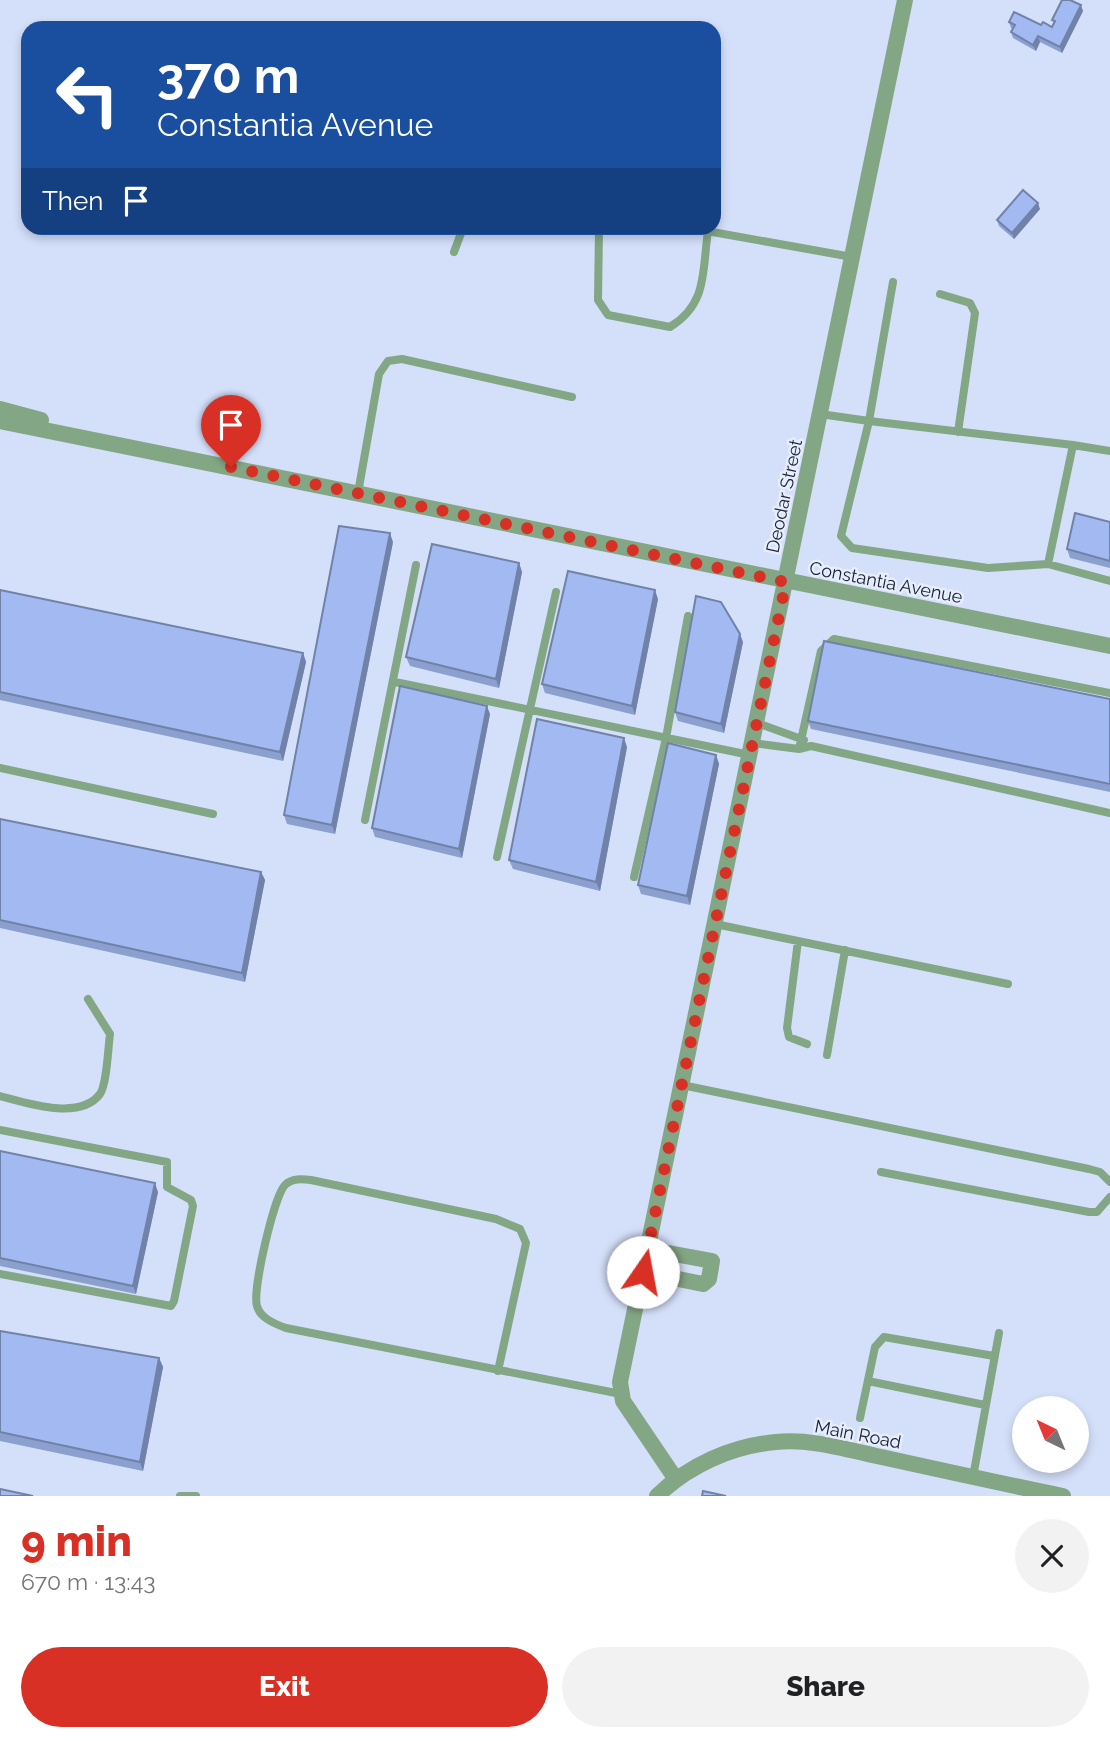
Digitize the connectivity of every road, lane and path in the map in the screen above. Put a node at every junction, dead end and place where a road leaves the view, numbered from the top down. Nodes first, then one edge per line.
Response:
1 (905, 0) edge
2 (721, 233) edge
3 (460, 235) edge
4 (599, 235) edge
5 (707, 235) edge
6 (454, 252) dead end
7 (852, 257) junction
8 (893, 282) dead end
9 (940, 294) dead end
10 (572, 397) dead end
11 (0, 409) edge
12 (820, 414) junction
13 (0, 421) edge
14 (869, 421) junction
15 (958, 432) junction
16 (79, 436) junction
17 (1073, 445) junction
18 (1110, 451) edge
19 (358, 493) junction
20 (1048, 564) junction
21 (416, 565) dead end
22 (1110, 581) edge
23 (786, 582) junction
24 (556, 592) dead end
25 (688, 616) dead end
26 (1110, 646) edge
27 (395, 682) junction
28 (1110, 693) edge
29 (530, 710) junction
30 (757, 723) junction
31 (666, 738) junction
32 (802, 738) junction
33 (811, 746) junction
34 (751, 749) junction
35 (799, 749) junction
36 (0, 768) edge
37 (1110, 813) edge
38 (213, 814) dead end
39 (365, 820) dead end
40 (497, 857) dead end
41 (634, 877) dead end
42 (715, 924) junction
43 (798, 941) junction
44 (845, 950) junction
45 (1009, 984) dead end
46 (88, 999) dead end
47 (807, 1044) dead end
48 (827, 1055) dead end
49 (681, 1085) junction
50 (0, 1096) edge
51 (0, 1130) edge
52 (881, 1172) dead end
53 (1110, 1182) edge
54 (1110, 1198) edge
55 (648, 1249) junction
56 (643, 1272) junction
57 (0, 1274) edge
58 (999, 1333) dead end
59 (994, 1356) junction
60 (498, 1371) junction
61 (867, 1381) junction
62 (621, 1394) junction
63 (985, 1405) junction
64 (860, 1418) dead end
65 (973, 1477) junction
66 (676, 1478) junction
67 (180, 1496) edge
68 (196, 1496) edge
69 (657, 1496) edge
70 (1063, 1496) edge

1 - 7 street, Deodar Street
2 - 7 lane
3 - 6 lane
4 - 5 lane
7 - 12 street, Deodar Street
8 - 14 lane
9 - 15 lane
10 - 19 lane
11 - 16 street, Constantia Avenue
12 - 14 lane
12 - 23 street, Deodar Street
13 - 16 street, Constantia Avenue
14 - 15 lane
14 - 20 lane
15 - 17 lane
16 - 19 street, Constantia Avenue
17 - 18 lane
17 - 20 lane
19 - 23 street, Constantia Avenue
20 - 22 lane
21 - 27 lane
23 - 26 street, Constantia Avenue
23 - 30 street, Deodar Street
24 - 29 lane
25 - 31 lane
27 - 29 lane
27 - 39 lane
28 - 32 lane
29 - 31 lane
29 - 40 lane
30 - 32 lane
30 - 34 street, Deodar Street
31 - 34 lane
31 - 41 lane
32 - 33 lane
32 - 35 lane
33 - 35 lane
33 - 37 lane
34 - 35 lane
34 - 42 street, Deodar Street
36 - 38 lane
42 - 43 lane
42 - 49 street, Deodar Street
43 - 44 lane
43 - 47 lane
44 - 45 lane
44 - 48 lane
46 - 50 lane
49 - 53 lane
49 - 55 street, Deodar Street
51 - 57 lane
52 - 54 lane
55 - 56 street, Deodar Street
55 - 56 street
56 - 62 street, Deodar Street
58 - 59 lane
59 - 61 lane
59 - 63 lane
60 - 60 lane
60 - 62 lane
61 - 63 lane
61 - 64 lane
62 - 66 street
63 - 65 lane
65 - 66 street, Main Road
65 - 70 street, Main Road
66 - 69 street, Main Road
67 - 68 lane

